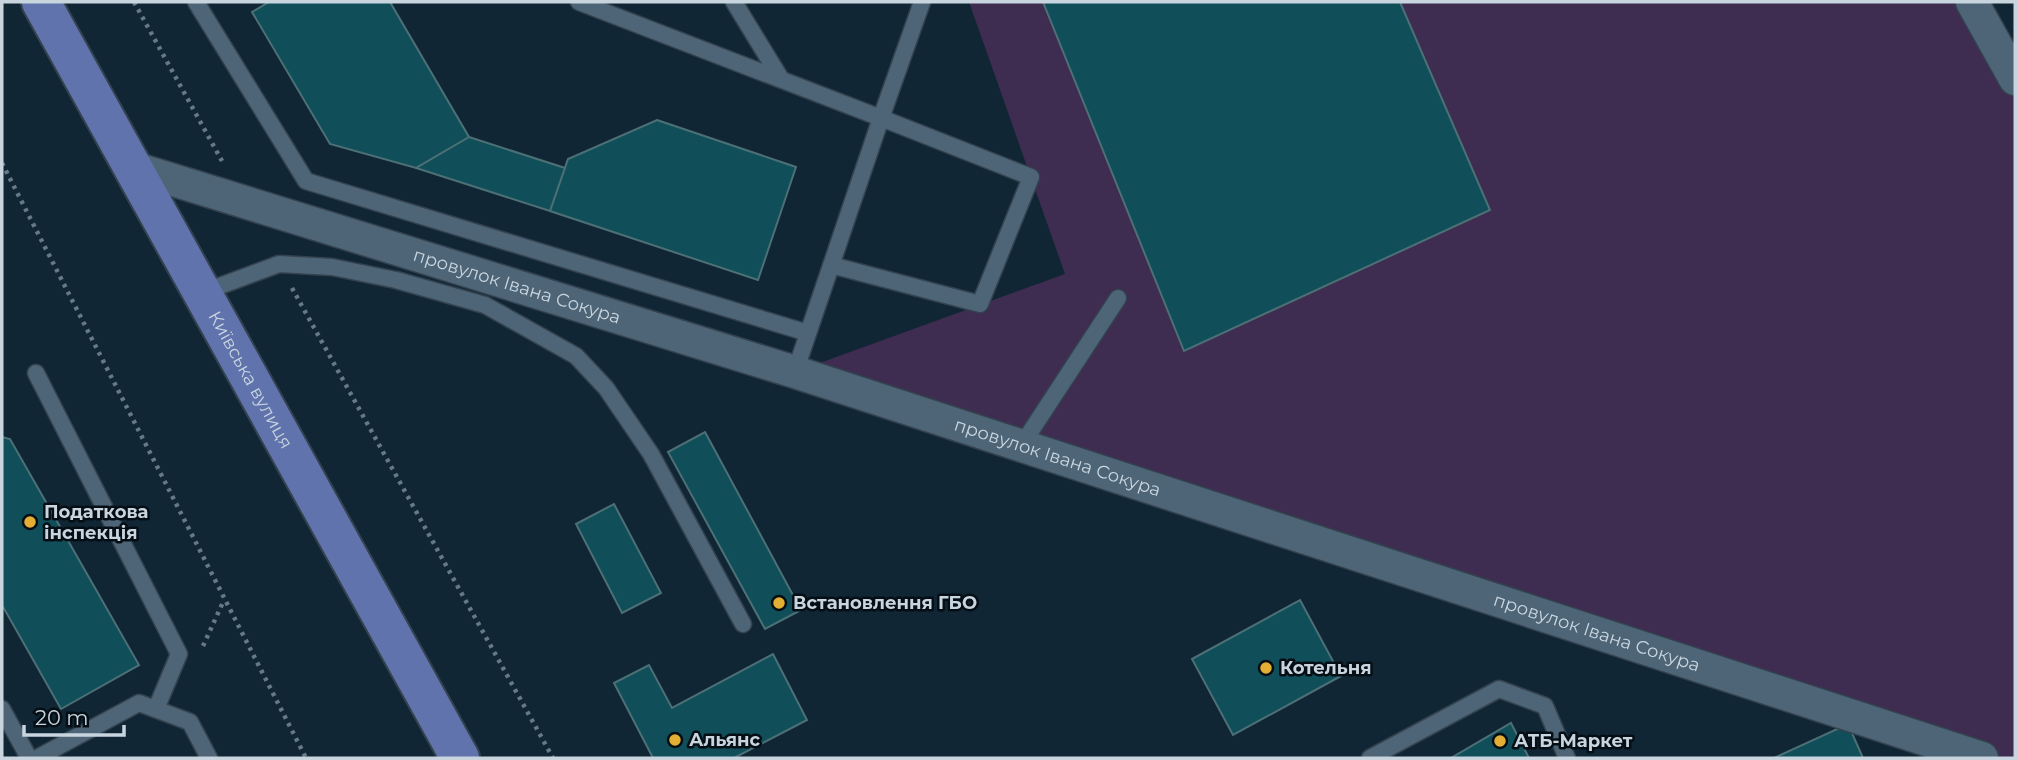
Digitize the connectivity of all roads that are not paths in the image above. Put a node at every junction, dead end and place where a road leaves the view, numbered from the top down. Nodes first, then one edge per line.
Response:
1 (41, 2) edge
2 (196, 2) edge
3 (579, 2) edge
4 (734, 2) edge
5 (922, 2) edge
6 (1972, 2) edge
7 (781, 79) junction
8 (2015, 79) edge
9 (881, 118) junction
10 (131, 167) junction
11 (831, 265) junction
12 (201, 293) junction
13 (1118, 298) dead end
14 (808, 333) junction
15 (795, 372) junction
16 (36, 373) dead end
17 (1021, 446) junction
18 (743, 624) dead end
19 (2, 709) edge
20 (156, 709) junction
21 (29, 758) edge
22 (37, 758) edge
23 (209, 758) edge
24 (460, 758) edge
25 (1370, 758) edge
26 (1567, 758) edge
27 (1982, 758) edge

1 - 10 main road, Київська вулиця
2 - 14 lane
3 - 7 lane
4 - 7 lane
5 - 9 lane
6 - 8 street
7 - 9 lane
9 - 11 lane
9 - 11 lane
10 - 12 main road, Київська вулиця
10 - 15 street, провулок Івана Сокура
11 - 14 lane
12 - 18 lane
12 - 24 main road, Київська вулиця
13 - 17 lane
14 - 15 lane
15 - 17 street, провулок Івана Сокура
16 - 20 lane
17 - 27 street, провулок Івана Сокура
19 - 21 lane
20 - 22 lane
20 - 23 lane
25 - 26 lane

